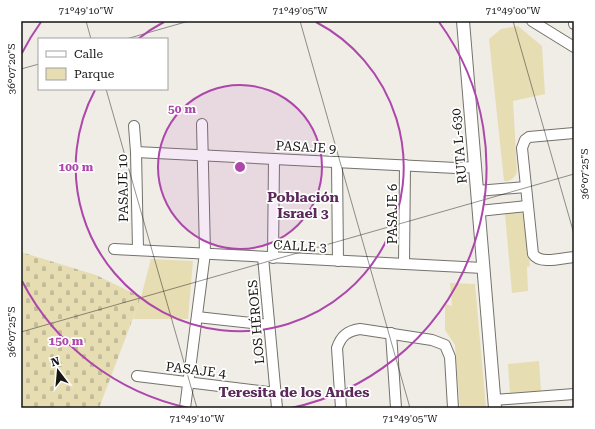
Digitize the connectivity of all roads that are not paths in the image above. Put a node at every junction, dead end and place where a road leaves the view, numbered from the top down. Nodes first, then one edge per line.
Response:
1 (463, 21) edge
2 (532, 21) edge
3 (574, 47) edge
4 (202, 124) dead end
5 (134, 126) dead end
6 (574, 133) edge
7 (136, 152) junction
8 (204, 156) junction
9 (274, 159) junction
10 (337, 162) junction
11 (405, 165) junction
12 (475, 167) junction
13 (526, 187) junction
14 (477, 191) junction
15 (528, 206) junction
16 (479, 211) junction
17 (114, 249) dead end
18 (138, 250) junction
19 (205, 253) junction
20 (268, 257) junction
21 (574, 257) edge
22 (338, 261) junction
23 (404, 264) junction
24 (484, 268) junction
25 (197, 317) junction
26 (269, 325) junction
27 (391, 333) junction
28 (137, 376) dead end
29 (188, 382) junction
30 (276, 393) junction
31 (574, 394) edge
32 (495, 404) edge
33 (185, 408) edge
34 (277, 408) edge
35 (341, 408) edge
36 (396, 408) edge
37 (452, 408) edge

1 - 12 street, RUTA L-630
2 - 3 street
4 - 8 street
5 - 7 street, PASAJE 10
6 - 13 street
7 - 8 street, PASAJE 9
7 - 18 street, PASAJE 10
8 - 9 street, PASAJE 9
8 - 19 street
9 - 10 street, PASAJE 9
9 - 20 street, LOS HÉROES
10 - 11 street, PASAJE 9
10 - 22 street
11 - 12 street, PASAJE 9
11 - 23 street, PASAJE 6
12 - 14 street, RUTA L-630
13 - 14 street
13 - 15 street
14 - 16 street, RUTA L-630
15 - 16 street
15 - 21 street
16 - 24 street, RUTA L-630
17 - 18 street, CALLE 3
18 - 19 street, CALLE 3
19 - 20 street, CALLE 3
19 - 25 street
20 - 22 street, CALLE 3
20 - 26 street, LOS HÉROES
22 - 23 street, CALLE 3
23 - 24 street, CALLE 3
24 - 32 street, RUTA L-630
25 - 26 street
25 - 29 street
26 - 30 street, LOS HÉROES
27 - 35 street
27 - 36 street
27 - 37 street
28 - 29 street, PASAJE 4
29 - 30 street, PASAJE 4
29 - 33 street
30 - 34 street, LOS HÉROES
31 - 32 street

